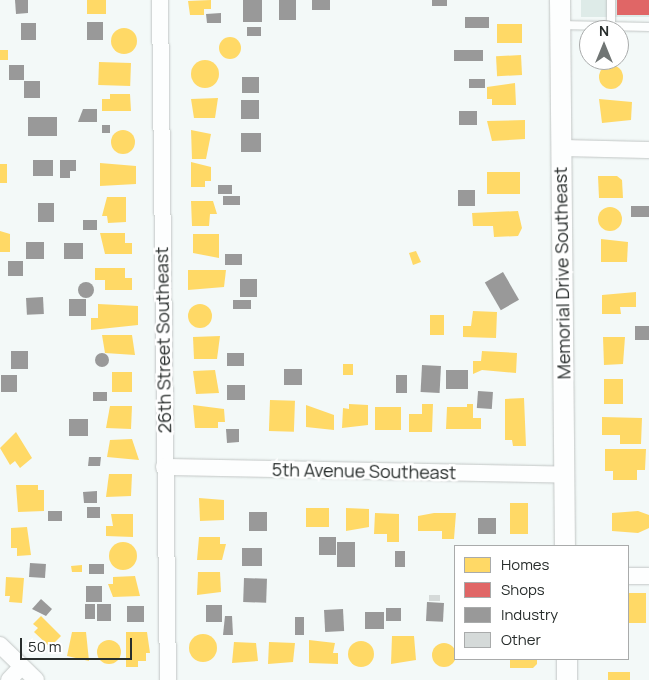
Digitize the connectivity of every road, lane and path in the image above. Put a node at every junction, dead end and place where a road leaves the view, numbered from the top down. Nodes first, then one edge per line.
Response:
1 (160, 0) edge
2 (560, 0) edge
3 (611, 0) edge
4 (611, 20) edge
5 (560, 25) junction
6 (579, 25) edge
7 (629, 26) edge
8 (649, 26) edge
9 (561, 148) junction
10 (649, 150) edge
11 (164, 467) junction
12 (564, 475) junction
13 (565, 545) edge
14 (629, 576) edge
15 (649, 576) edge
16 (0, 645) edge
17 (567, 660) edge
18 (21, 667) junction
19 (9, 680) edge
20 (36, 680) edge
21 (168, 680) edge
22 (567, 680) edge

1 - 11 street, 26th Street Southeast
2 - 5 street, Memorial Drive Southeast
3 - 4 lane
5 - 6 lane
5 - 9 street, Memorial Drive Southeast
7 - 8 lane
9 - 10 street
9 - 12 street, Memorial Drive Southeast
11 - 12 street, 5th Avenue Southeast
11 - 21 street, 26th Street Southeast
12 - 13 street, Memorial Drive Southeast
14 - 15 street
16 - 18 street
17 - 22 street
18 - 19 street
18 - 20 street

